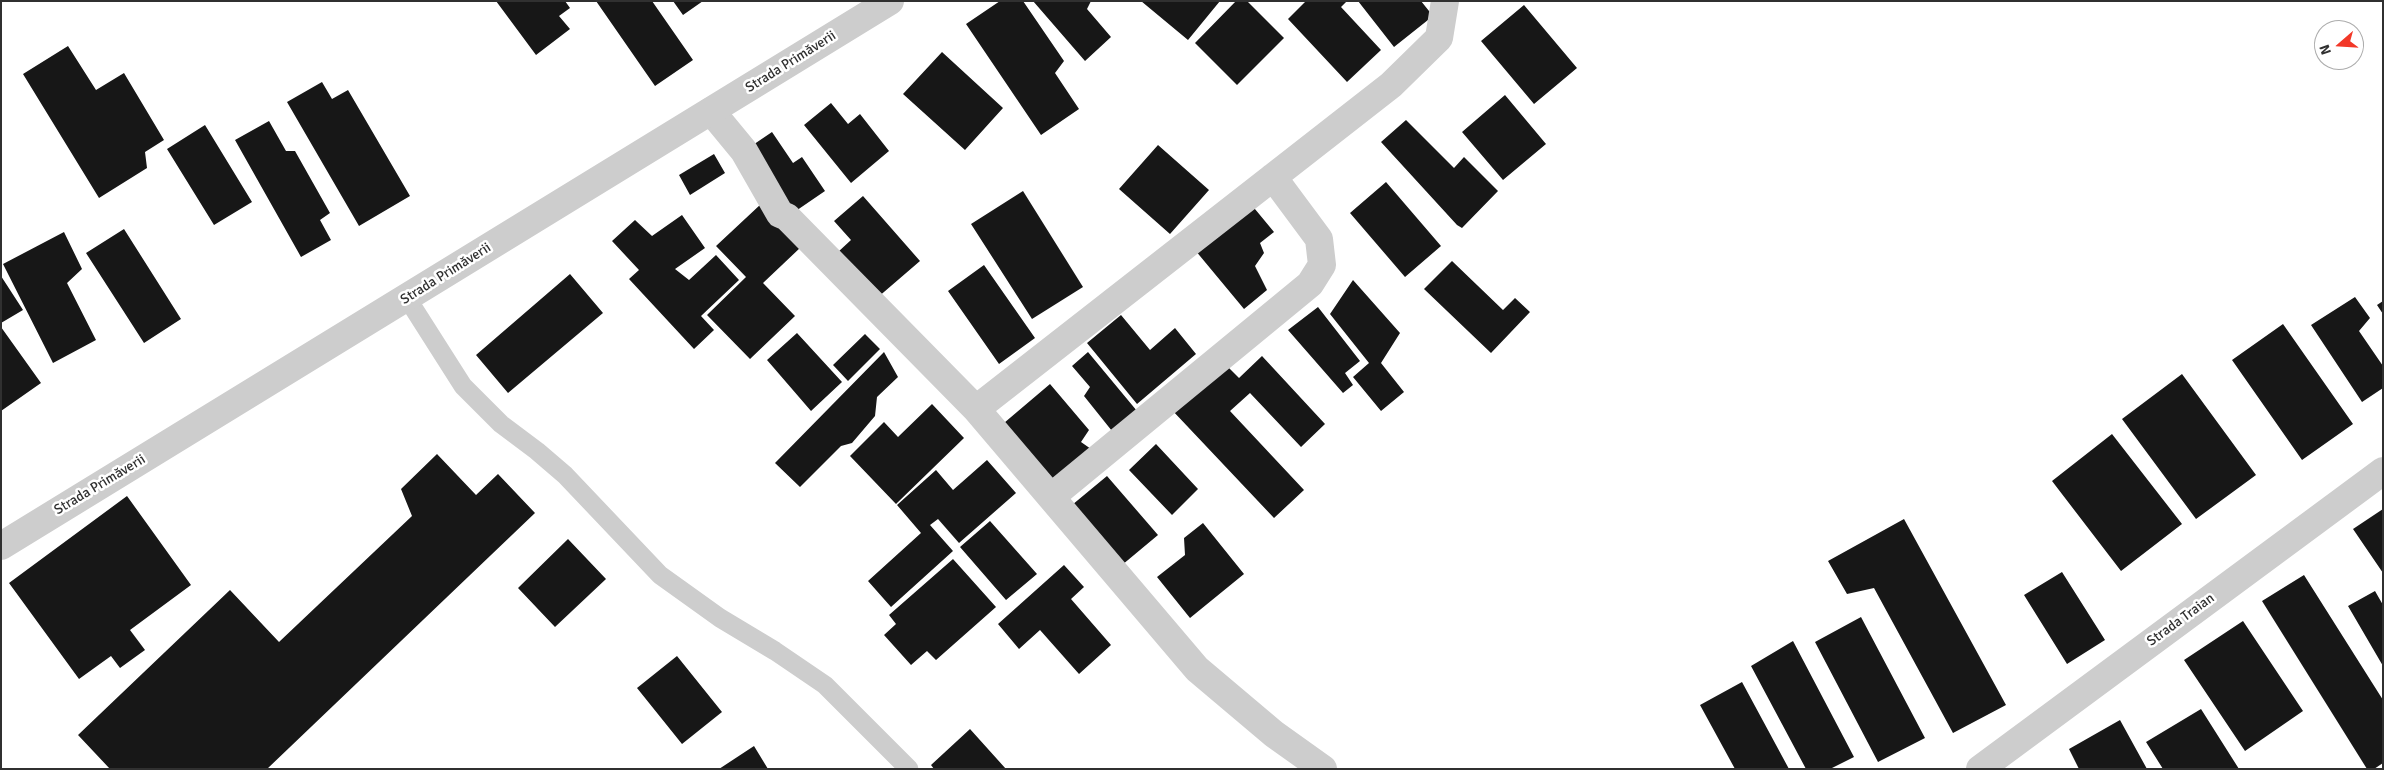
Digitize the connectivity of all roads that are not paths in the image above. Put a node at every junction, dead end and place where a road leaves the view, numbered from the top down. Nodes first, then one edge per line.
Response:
1 (890, 1) edge
2 (1445, 1) edge
3 (711, 111) junction
4 (1273, 177) junction
5 (407, 298) junction
6 (976, 409) junction
7 (2383, 471) edge
8 (1051, 497) junction
9 (1, 546) edge
10 (909, 769) edge
11 (1323, 769) edge
12 (1980, 769) edge

1 - 3 street, Strada Primăverii
2 - 4 street
3 - 5 street, Strada Primăverii
3 - 6 street
4 - 6 street
4 - 8 street
5 - 9 street, Strada Primăverii
5 - 10 lane
6 - 8 street
7 - 12 street, Strada Traian
8 - 11 street

